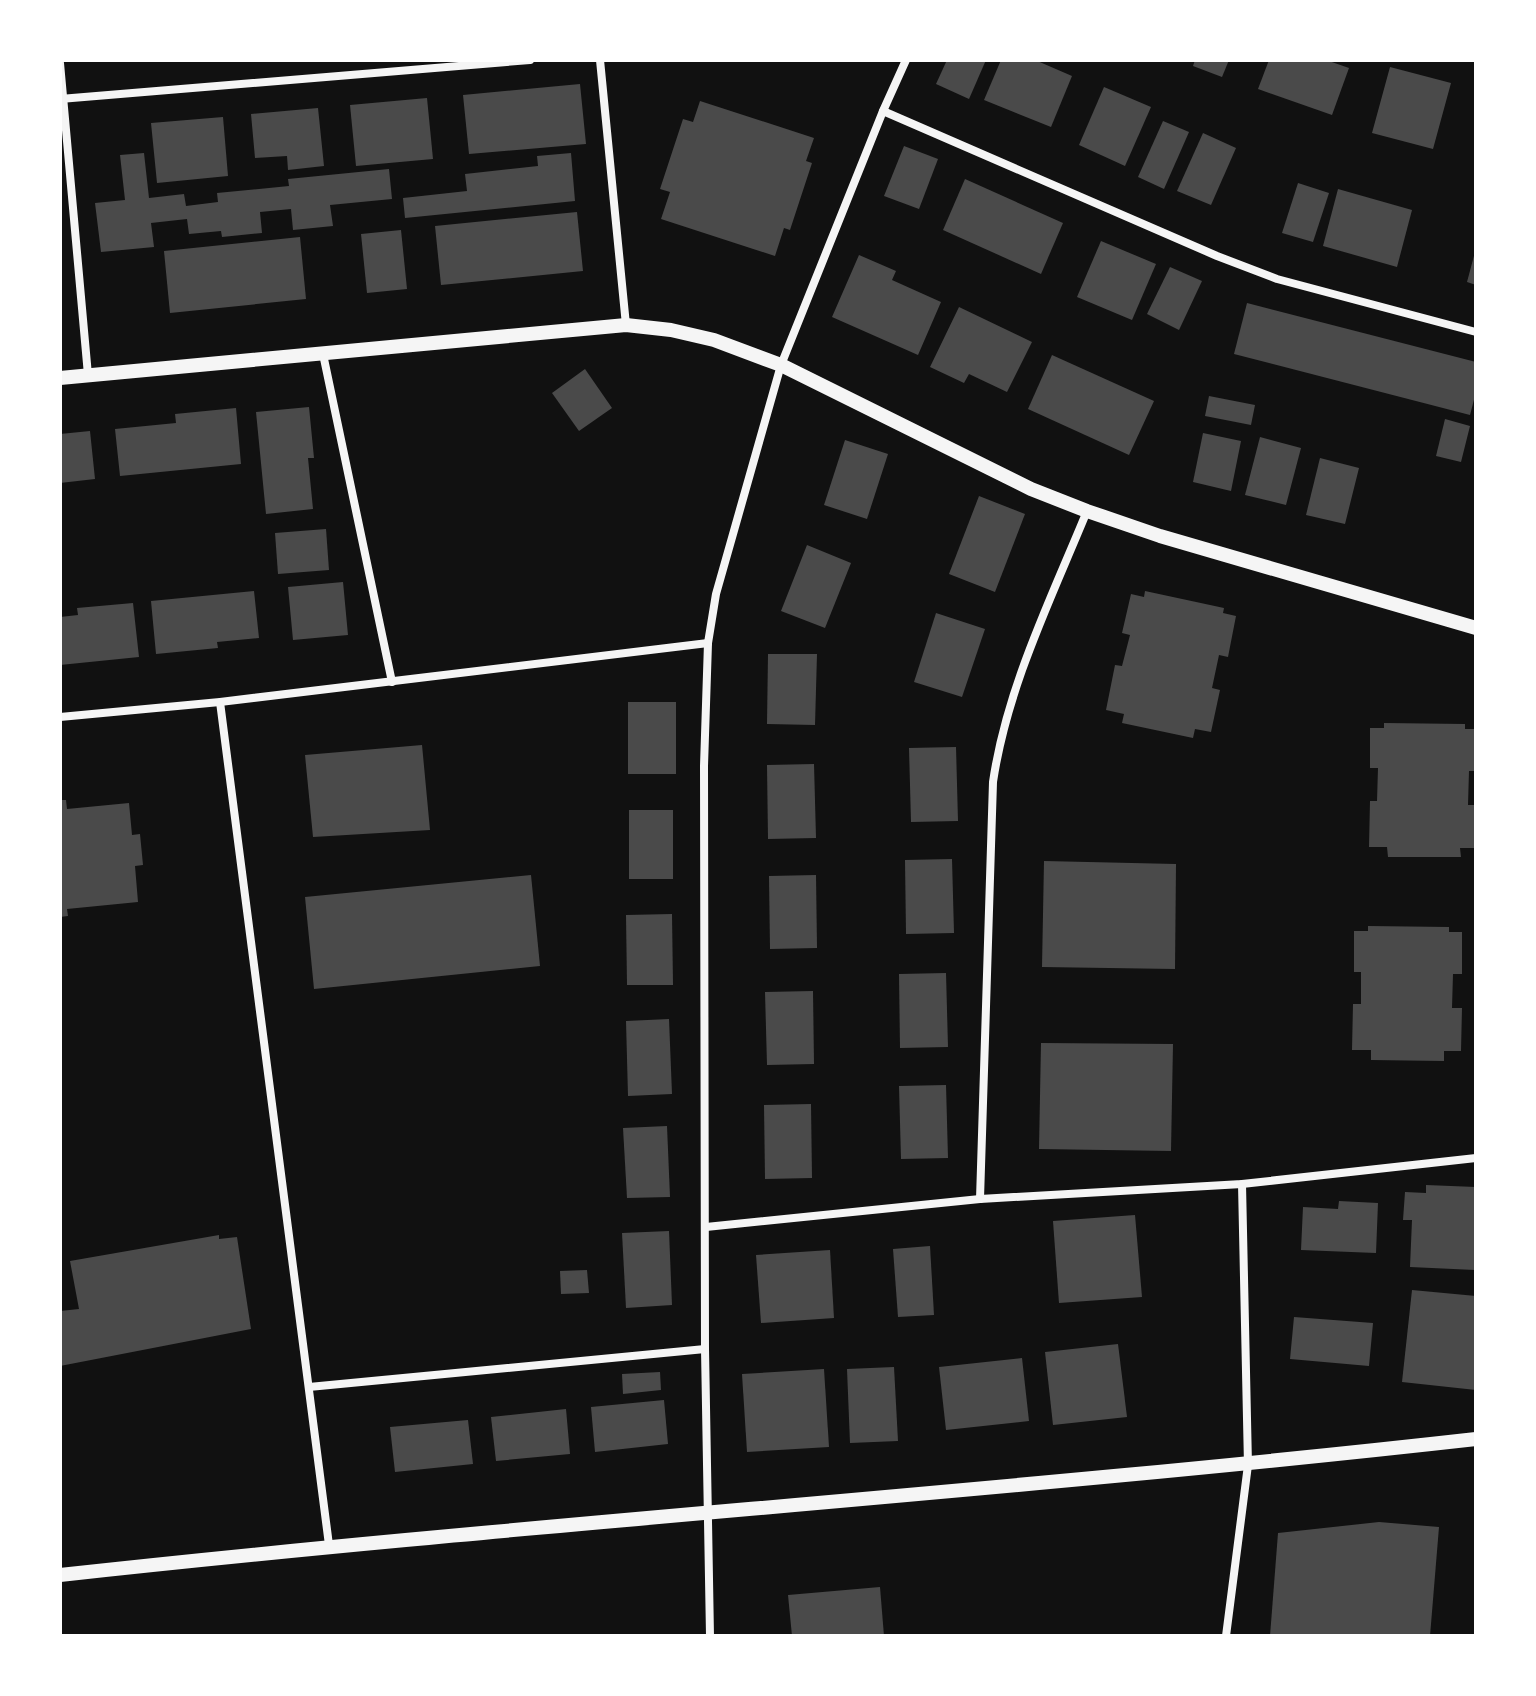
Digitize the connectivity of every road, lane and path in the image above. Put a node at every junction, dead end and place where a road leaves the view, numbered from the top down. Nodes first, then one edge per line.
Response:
1 (530, 60) edge
2 (600, 60) edge
3 (906, 60) edge
4 (60, 63) edge
5 (62, 99) edge
6 (883, 111) junction
7 (626, 325) junction
8 (1476, 332) edge
9 (323, 354) junction
10 (781, 365) junction
11 (88, 375) junction
12 (60, 378) edge
13 (1087, 511) junction
14 (1476, 628) edge
15 (708, 643) junction
16 (392, 682) junction
17 (220, 702) junction
18 (60, 717) edge
19 (1476, 1158) edge
20 (1242, 1184) junction
21 (980, 1199) junction
22 (706, 1227) junction
23 (705, 1349) junction
24 (309, 1387) junction
25 (1476, 1439) edge
26 (1248, 1465) junction
27 (706, 1513) junction
28 (329, 1545) junction
29 (60, 1575) edge
30 (710, 1636) edge
31 (1226, 1636) edge

1 - 5 street
2 - 7 street
3 - 6 street
4 - 5 street
5 - 11 street
6 - 8 street
6 - 10 street
7 - 9 street
7 - 10 street
9 - 11 street
9 - 16 street
10 - 13 street
10 - 15 street
11 - 12 street
13 - 14 street
13 - 21 street
15 - 16 street
15 - 22 street
16 - 17 street
17 - 18 street
17 - 24 street
19 - 20 street
20 - 21 street
20 - 26 street
21 - 22 street
22 - 23 street
23 - 24 street
23 - 27 street
24 - 28 street
25 - 26 street
26 - 27 street
26 - 31 street
27 - 28 street
27 - 30 street
28 - 29 street

